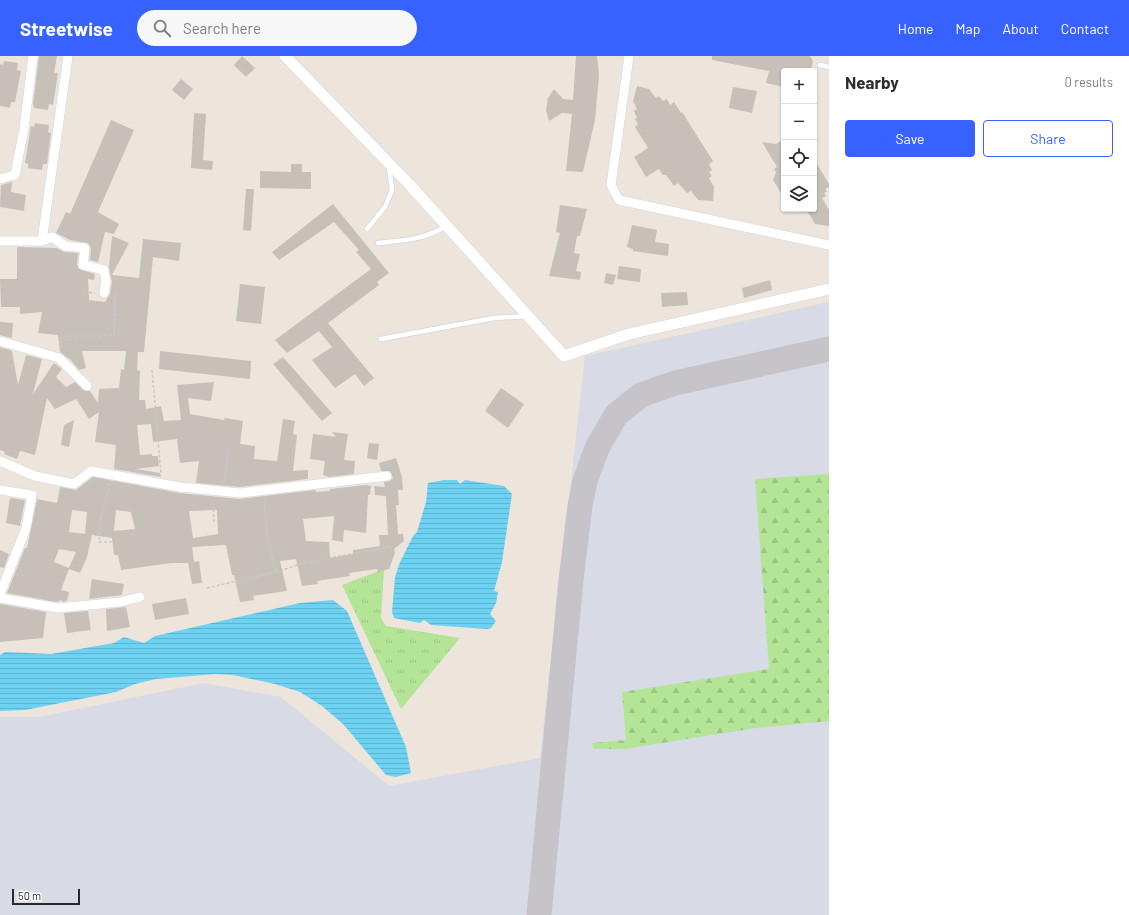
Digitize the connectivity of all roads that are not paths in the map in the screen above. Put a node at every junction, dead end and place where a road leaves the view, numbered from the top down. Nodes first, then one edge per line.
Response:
1 (33, 56) edge
2 (68, 56) edge
3 (285, 56) edge
4 (629, 56) edge
5 (820, 65) dead end
6 (829, 67) edge
7 (389, 164) junction
8 (0, 179) edge
9 (448, 225) junction
10 (366, 229) dead end
11 (0, 241) edge
12 (42, 241) junction
13 (378, 242) dead end
14 (829, 245) edge
15 (829, 289) edge
16 (104, 293) road end
17 (529, 316) junction
18 (382, 339) dead end
19 (0, 341) edge
20 (87, 386) dead end
21 (1, 465) edge
22 (388, 476) dead end
23 (0, 490) edge
24 (0, 594) edge
25 (0, 598) edge
26 (140, 598) dead end

1 - 8 street
2 - 12 street
3 - 7 street
4 - 14 street
5 - 6 lane
7 - 9 street
7 - 10 lane
9 - 13 lane
9 - 17 street
11 - 12 street
12 - 16 street
15 - 17 street
17 - 18 lane
19 - 20 street
21 - 22 street
23 - 24 street
25 - 26 street

